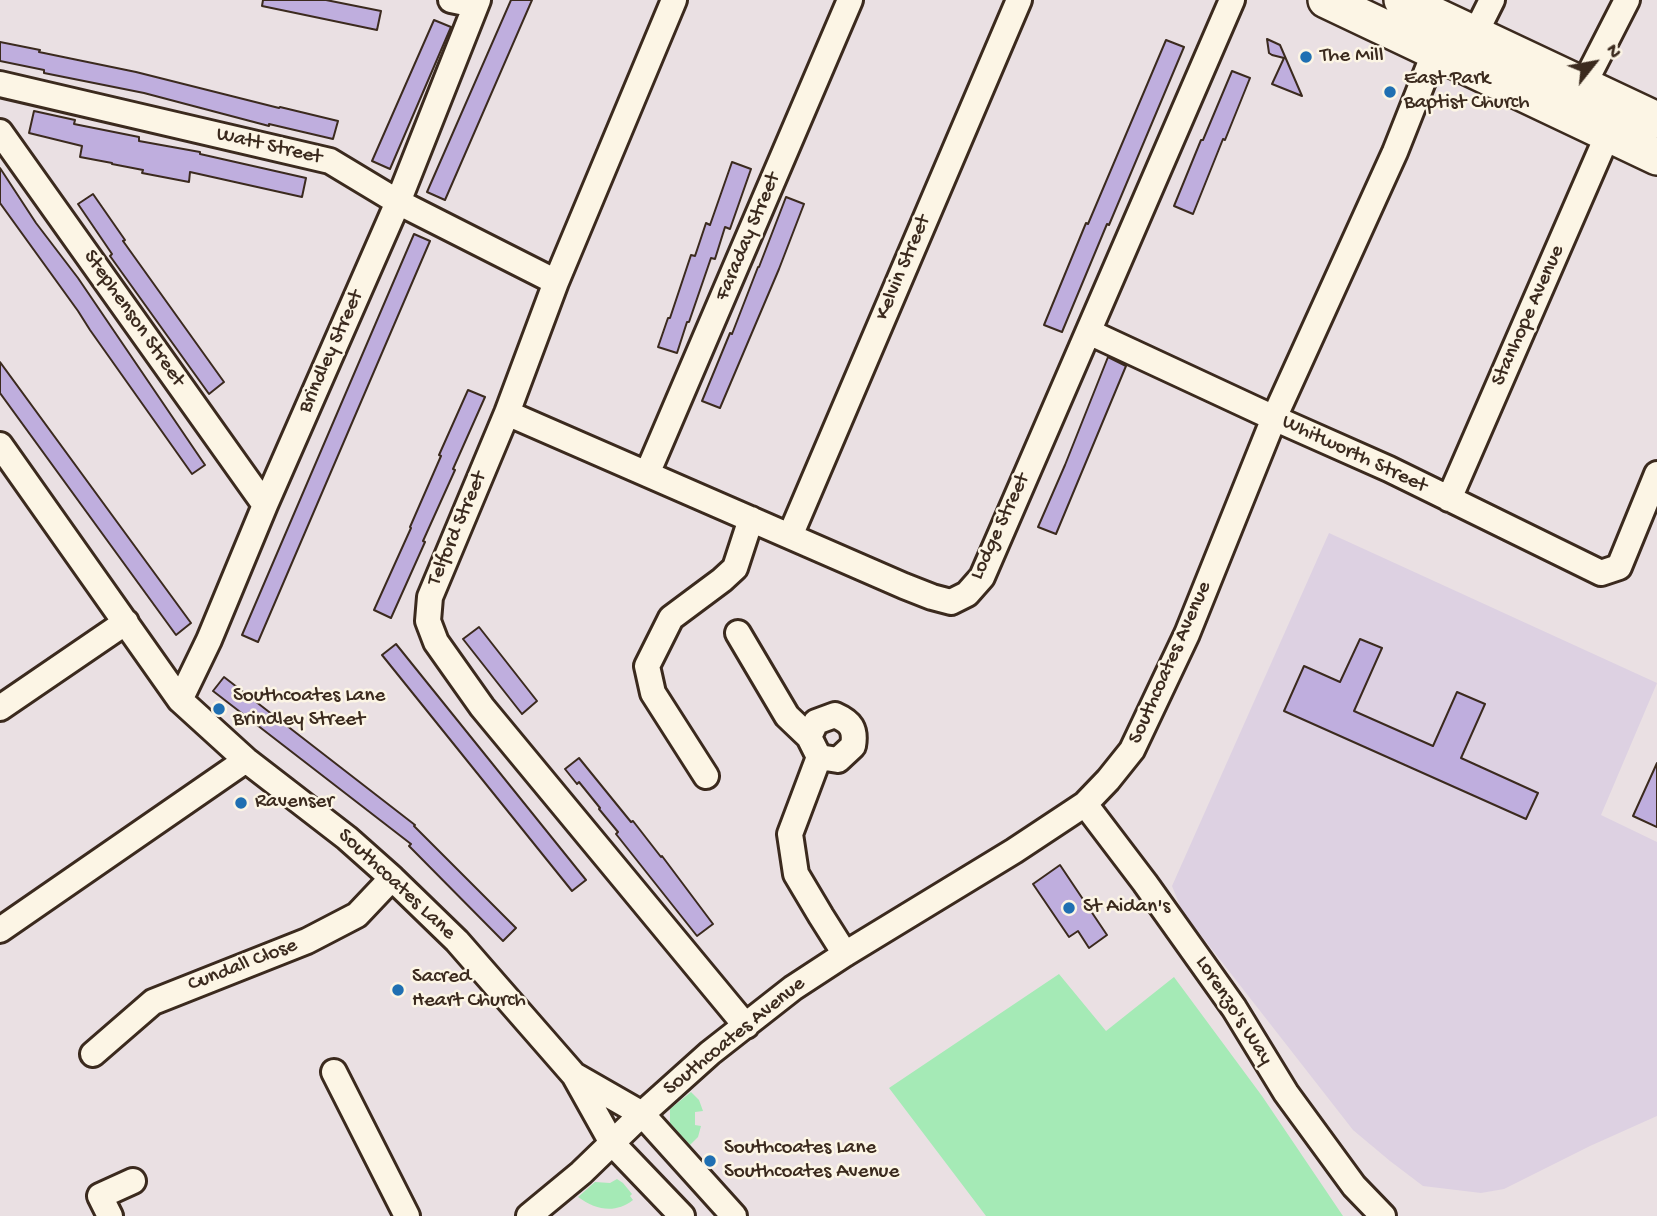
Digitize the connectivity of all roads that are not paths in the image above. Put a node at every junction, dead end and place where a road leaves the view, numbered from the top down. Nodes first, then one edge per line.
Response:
1 (451, 0) edge
2 (674, 0) edge
3 (850, 0) edge
4 (1018, 0) edge
5 (1232, 0) edge
6 (1326, 0) edge
7 (1402, 0) edge
8 (1492, 0) edge
9 (1627, 0) edge
10 (477, 2) edge
11 (1475, 34) junction
12 (1435, 51) junction
13 (0, 84) edge
14 (1583, 86) junction
15 (1657, 120) edge
16 (0, 132) edge
17 (1608, 134) junction
18 (1657, 157) edge
19 (398, 202) junction
20 (556, 282) junction
21 (1089, 332) junction
22 (507, 413) junction
23 (1274, 418) junction
24 (0, 446) edge
25 (647, 474) junction
26 (1657, 474) edge
27 (1449, 499) junction
28 (265, 505) junction
29 (751, 519) junction
30 (790, 536) junction
31 (126, 622) junction
32 (738, 633) dead end
33 (180, 700) junction
34 (0, 708) edge
35 (246, 760) junction
36 (706, 776) dead end
37 (1085, 804) junction
38 (392, 877) junction
39 (0, 930) edge
40 (845, 954) junction
41 (746, 1026) junction
42 (93, 1054) dead end
43 (334, 1072) dead end
44 (574, 1076) junction
45 (642, 1114) junction
46 (612, 1143) junction
47 (133, 1181) dead end
48 (110, 1216) edge
49 (407, 1216) edge
50 (529, 1216) edge
51 (682, 1216) edge
52 (734, 1216) edge
53 (1384, 1216) edge

1 - 10 street
2 - 20 street, Telford Street
3 - 25 street, Faraday Street
4 - 30 street, Kelvin Street
5 - 21 street, Lodge Street
6 - 12 highway
7 - 11 highway
8 - 11 street
9 - 14 street
10 - 19 street, Brindley Street
11 - 14 highway
12 - 17 highway
12 - 23 street, Southcoates Avenue
13 - 19 street, Watt Street
14 - 15 highway
16 - 28 street, Stephenson Street
17 - 18 highway
17 - 27 street, Stanhope Avenue
19 - 20 street, Watt Street
19 - 28 street, Brindley Street
20 - 22 street, Telford Street
21 - 23 street, Whitworth Street
21 - 30 street, Lodge Street
22 - 25 street, Lodge Street
22 - 41 street, Telford Street
23 - 27 street, Whitworth Street
23 - 37 street, Southcoates Avenue
24 - 31 street, Southcoates Lane
25 - 29 street, Lodge Street
26 - 27 street, Whitworth Street
28 - 33 street, Brindley Street
29 - 30 street, Lodge Street
29 - 36 street
31 - 33 street, Southcoates Lane
31 - 34 street
32 - 40 street
33 - 35 street, Southcoates Lane
35 - 38 street, Southcoates Lane
35 - 39 street
37 - 40 street, Southcoates Avenue
37 - 53 street, Lorenzo's Way
38 - 42 street, Cundall Close
38 - 44 street, Southcoates Lane
40 - 41 street, Southcoates Avenue
41 - 45 street, Southcoates Avenue
43 - 49 street
44 - 45 street, Southcoates Lane
44 - 46 street, Southcoates Lane
45 - 46 street
45 - 52 street, Southcoates Lane
46 - 50 street
46 - 51 street, Southcoates Lane
47 - 48 street

